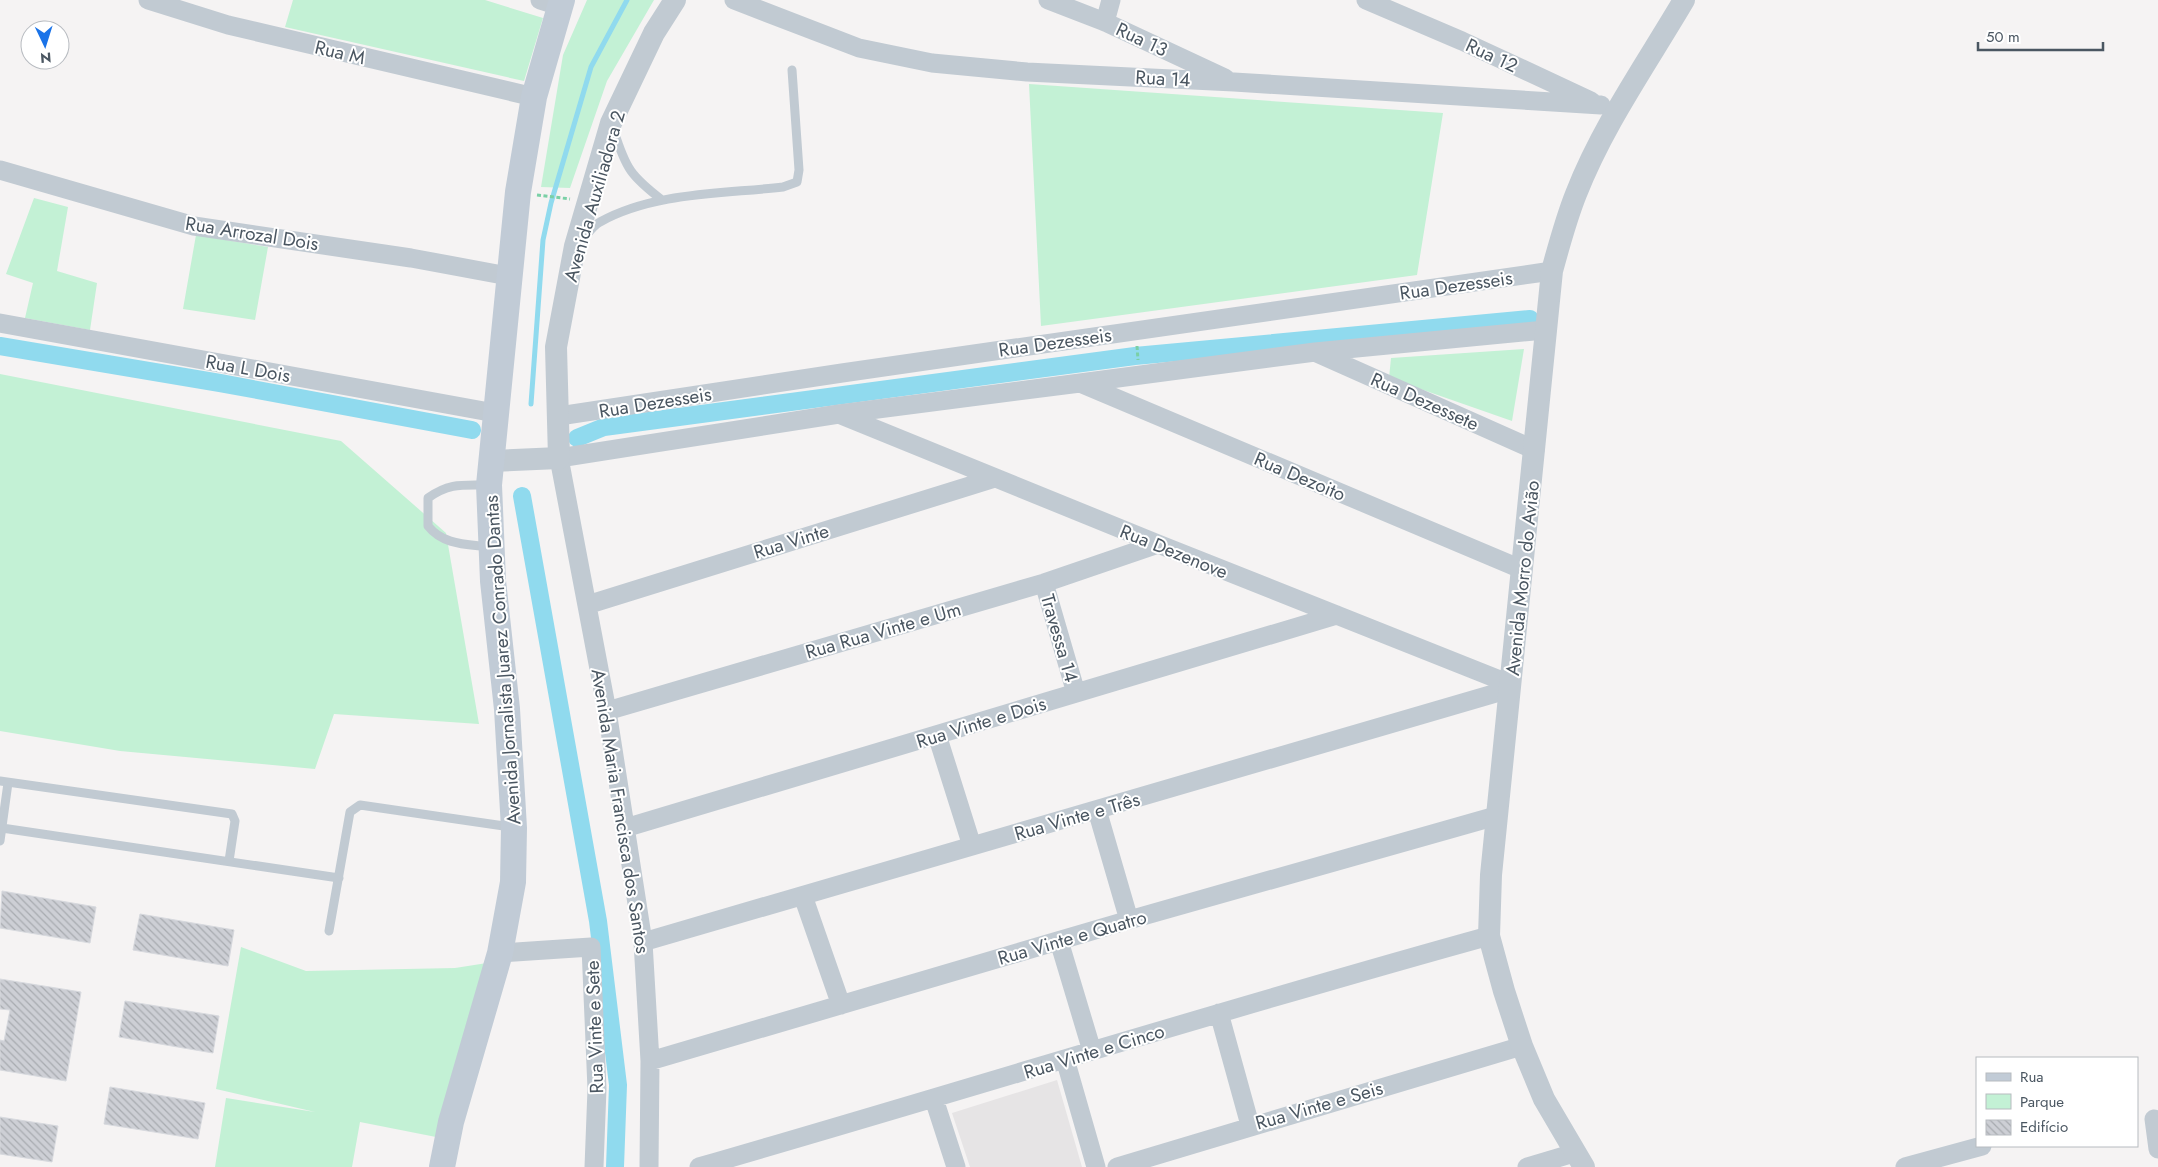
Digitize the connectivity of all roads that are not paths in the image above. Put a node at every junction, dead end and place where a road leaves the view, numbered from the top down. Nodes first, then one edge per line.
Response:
1 (148, 0) edge
2 (675, 0) edge
3 (734, 0) edge
4 (1048, 0) edge
5 (1111, 0) edge
6 (1366, 0) edge
7 (1681, 1) edge
8 (553, 2) edge
9 (1105, 22) junction
10 (792, 70) dead end
11 (1234, 82) junction
12 (534, 97) junction
13 (1609, 107) junction
14 (611, 123) junction
15 (0, 170) edge
16 (662, 200) junction
17 (575, 246) junction
18 (1552, 271) junction
19 (508, 276) junction
20 (0, 323) edge
21 (1545, 330) junction
22 (1315, 352) junction
23 (1080, 382) junction
24 (495, 412) junction
25 (839, 414) junction
26 (559, 416) junction
27 (1535, 450) junction
28 (559, 458) junction
29 (490, 473) junction
30 (995, 478) junction
31 (1158, 544) junction
32 (490, 548) junction
33 (1521, 569) junction
34 (1044, 582) junction
35 (587, 605) junction
36 (1337, 615) junction
37 (1510, 686) junction
38 (1076, 694) junction
39 (607, 711) junction
40 (937, 735) junction
41 (4, 782) edge
42 (1097, 810) junction
43 (1496, 816) junction
44 (2, 828) junction
45 (514, 828) junction
46 (625, 828) junction
47 (0, 841) edge
48 (972, 846) junction
49 (229, 861) junction
50 (339, 878) junction
51 (803, 896) junction
52 (1129, 920) junction
53 (329, 931) dead end
54 (1488, 936) junction
55 (1059, 941) junction
56 (643, 942) junction
57 (500, 953) junction
58 (841, 1005) junction
59 (1219, 1013) junction
60 (1522, 1046) junction
61 (1092, 1050) junction
62 (1065, 1059) junction
63 (650, 1061) junction
64 (934, 1099) junction
65 (2150, 1119) edge
66 (1250, 1126) junction
67 (1978, 1147) edge
68 (2158, 1149) edge
69 (1579, 1160) edge
70 (442, 1167) edge
71 (594, 1167) edge
72 (650, 1167) edge
73 (699, 1167) edge
74 (956, 1167) edge
75 (1096, 1167) edge
76 (1117, 1167) edge
77 (1527, 1167) edge
78 (1904, 1167) edge

1 - 12 street, Rua M
2 - 14 street, Avenida Auxiliadora 2
3 - 11 street, Rua 14
4 - 9 street, Rua 13
5 - 9 street
6 - 13 street, Rua 12
7 - 13 street, Avenida Morro do Avião
8 - 12 main road, Avenida Jornalista Juarez Conrado Dantas
9 - 11 street, Rua 13
10 - 16 lane
11 - 13 street, Rua 14
12 - 19 main road, Avenida Jornalista Juarez Conrado Dantas
13 - 18 street, Avenida Morro do Avião
14 - 16 lane
14 - 17 street, Avenida Auxiliadora 2
15 - 19 street, Rua Arrozal Dois
16 - 17 lane
17 - 26 street, Avenida Auxiliadora 2
18 - 21 street, Avenida Morro do Avião
18 - 26 street, Rua Dezesseis
19 - 24 main road, Avenida Jornalista Juarez Conrado Dantas
20 - 24 street, Rua L Dois
21 - 22 street
21 - 27 street, Avenida Morro do Avião
22 - 23 street
22 - 27 street, Rua Dezessete
23 - 25 street
23 - 33 street, Rua Dezoito
24 - 29 main road, Avenida Jornalista Juarez Conrado Dantas
25 - 28 street
25 - 30 street, Rua Dezenove
26 - 28 street, Avenida Auxiliadora 2
27 - 33 street, Avenida Morro do Avião
28 - 29 street
28 - 35 street, Avenida Maria Francisca dos Santos
29 - 32 main road, Avenida Jornalista Juarez Conrado Dantas
29 - 32 lane
30 - 31 street, Rua Dezenove
30 - 35 street, Rua Vinte
31 - 34 street, Rua Rua Vinte e Um
31 - 36 street, Rua Dezenove
32 - 45 main road, Avenida Jornalista Juarez Conrado Dantas
33 - 37 street, Avenida Morro do Avião
34 - 38 street, Travessa 14
34 - 39 street, Rua Rua Vinte e Um
35 - 39 street, Avenida Maria Francisca dos Santos
36 - 37 street, Rua Dezenove
36 - 38 street, Rua Vinte e Dois
37 - 42 street, Rua Vinte e Três
37 - 43 street, Avenida Morro do Avião
38 - 40 street, Rua Vinte e Dois
39 - 46 street, Avenida Maria Francisca dos Santos
40 - 46 street, Rua Vinte e Dois
40 - 48 street
41 - 44 lane
41 - 49 lane
42 - 48 street, Rua Vinte e Três
42 - 52 street
43 - 52 street, Rua Vinte e Quatro
43 - 54 street, Avenida Morro do Avião
44 - 47 lane
44 - 49 lane
45 - 50 lane
45 - 57 main road, Avenida Jornalista Juarez Conrado Dantas
46 - 56 street, Avenida Maria Francisca dos Santos
48 - 51 street, Rua Vinte e Três
49 - 50 lane
50 - 53 lane
51 - 56 street, Rua Vinte e Três
51 - 58 street
52 - 55 street, Rua Vinte e Quatro
54 - 59 street, Rua Vinte e Cinco
54 - 60 street, Avenida Morro do Avião
55 - 58 street, Rua Vinte e Quatro
55 - 61 street
56 - 63 street, Avenida Maria Francisca dos Santos
57 - 70 main road, Avenida Jornalista Juarez Conrado Dantas
57 - 71 street, Rua Vinte e Sete
58 - 63 street, Rua Vinte e Quatro
59 - 61 street, Rua Vinte e Cinco
59 - 66 street
60 - 66 street, Rua Vinte e Seis
60 - 69 street, Avenida Morro do Avião
61 - 62 street, Rua Vinte e Cinco
62 - 64 street, Rua Vinte e Cinco
62 - 75 street
63 - 72 street, Avenida Maria Francisca dos Santos
64 - 73 street, Rua Vinte e Cinco
64 - 74 street
65 - 68 street
66 - 76 street, Rua Vinte e Seis
67 - 78 street
69 - 77 street

